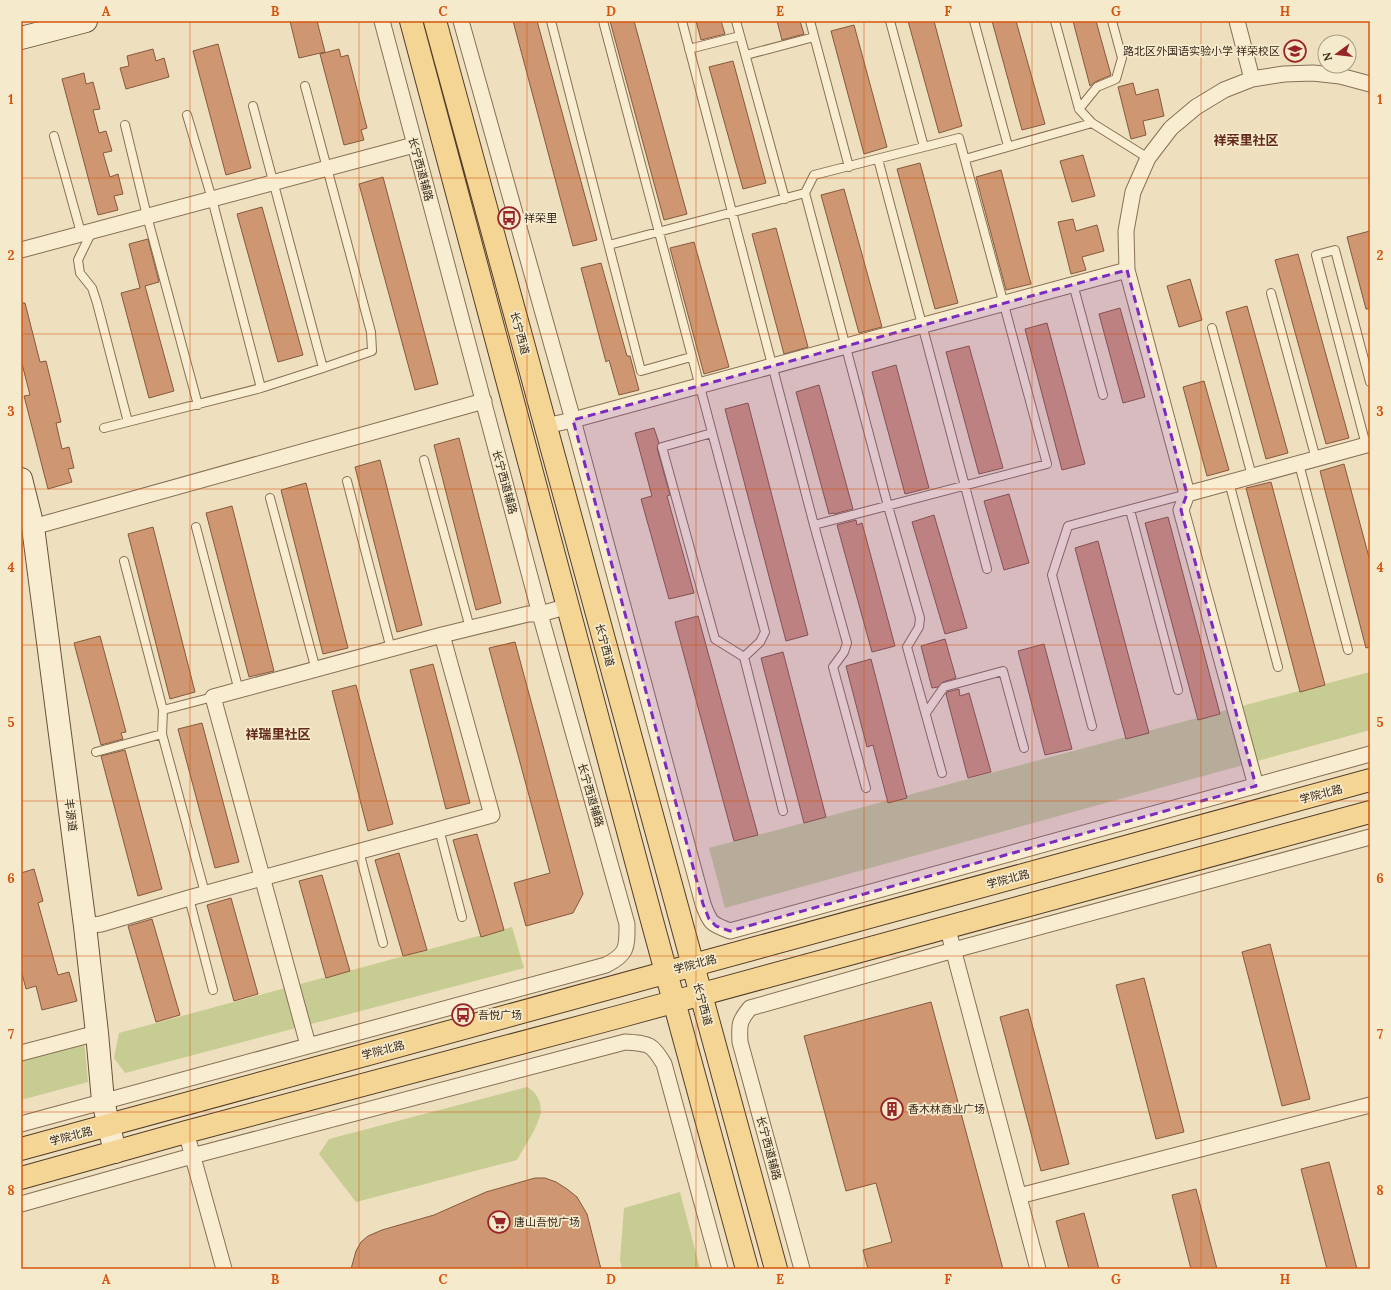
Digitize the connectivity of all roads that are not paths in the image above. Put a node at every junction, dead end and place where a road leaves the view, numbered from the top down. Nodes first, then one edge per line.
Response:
1 (86, 21) edge
2 (382, 21) edge
3 (411, 21) edge
4 (436, 21) edge
5 (461, 21) edge
6 (552, 21) edge
7 (603, 21) edge
8 (682, 21) edge
9 (736, 21) edge
10 (810, 21) edge
11 (890, 21) edge
12 (974, 21) edge
13 (1055, 21) edge
14 (1112, 21) edge
15 (1237, 21) edge
16 (740, 36) junction
17 (814, 37) junction
18 (21, 38) edge
19 (689, 48) junction
20 (746, 55) junction
21 (1252, 79) junction
22 (1370, 84) edge
23 (305, 86) dead end
24 (253, 106) dead end
25 (1079, 109) junction
26 (187, 115) dead end
27 (1092, 123) junction
28 (125, 125) dead end
29 (54, 136) dead end
30 (414, 145) junction
31 (1008, 146) junction
32 (924, 147) junction
33 (1148, 158) junction
34 (878, 159) junction
35 (965, 159) junction
36 (849, 167) junction
37 (328, 168) junction
38 (273, 182) junction
39 (805, 193) junction
40 (212, 199) junction
41 (785, 199) junction
42 (733, 213) junction
43 (148, 216) junction
44 (87, 232) junction
45 (659, 232) junction
46 (609, 245) junction
47 (21, 250) edge
48 (1128, 270) junction
49 (1073, 284) junction
50 (1271, 293) dead end
51 (1004, 303) junction
52 (922, 325) junction
53 (1212, 328) dead end
54 (846, 346) junction
55 (691, 357) junction
56 (772, 366) junction
57 (323, 368) junction
58 (1370, 382) edge
59 (699, 386) junction
60 (261, 388) junction
61 (1103, 395) dead end
62 (484, 401) junction
63 (198, 405) junction
64 (573, 420) junction
65 (128, 422) junction
66 (545, 426) junction
67 (104, 428) dead end
68 (712, 433) junction
69 (1368, 445) edge
70 (1316, 459) junction
71 (424, 460) dead end
72 (1299, 464) junction
73 (1252, 476) junction
74 (21, 479) edge
75 (347, 481) dead end
76 (1229, 482) junction
77 (964, 486) junction
78 (1188, 494) junction
79 (270, 498) dead end
80 (888, 506) junction
81 (1130, 510) junction
82 (814, 525) junction
83 (196, 527) dead end
84 (25, 528) edge
85 (124, 561) dead end
86 (987, 569) dead end
87 (569, 606) junction
88 (540, 614) junction
89 (470, 628) junction
90 (442, 635) junction
91 (391, 649) junction
92 (1348, 650) dead end
93 (744, 657) junction
94 (1278, 667) dead end
95 (316, 670) junction
96 (1178, 690) dead end
97 (239, 691) junction
98 (214, 698) junction
99 (163, 710) junction
100 (926, 713) junction
101 (1092, 726) dead end
102 (162, 734) junction
103 (1024, 748) dead end
104 (96, 752) dead end
105 (1370, 754) edge
106 (942, 773) dead end
107 (1370, 780) edge
108 (1256, 786) junction
109 (866, 788) dead end
110 (783, 811) dead end
111 (1370, 812) edge
112 (439, 829) junction
113 (1370, 838) edge
114 (360, 851) junction
115 (262, 878) junction
116 (205, 893) junction
117 (189, 898) junction
118 (462, 917) dead end
119 (85, 926) junction
120 (948, 926) junction
121 (383, 943) dead end
122 (954, 950) junction
123 (692, 965) junction
124 (666, 972) junction
125 (213, 990) dead end
126 (700, 994) junction
127 (674, 1001) junction
128 (97, 1033) junction
129 (308, 1046) junction
130 (21, 1053) edge
131 (103, 1101) junction
132 (1370, 1105) edge
133 (21, 1124) edge
134 (108, 1126) junction
135 (186, 1132) junction
136 (21, 1149) edge
137 (115, 1152) junction
138 (192, 1156) junction
139 (21, 1178) edge
140 (1019, 1196) junction
141 (21, 1204) edge
142 (224, 1269) edge
143 (720, 1269) edge
144 (747, 1269) edge
145 (776, 1269) edge
146 (802, 1269) edge
147 (1038, 1269) edge

1 - 18 street
2 - 30 street, 长宁西道辅路
3 - 87 main road
4 - 66 main road, 长宁西道
5 - 64 street
6 - 46 lane
7 - 45 lane
8 - 19 lane
9 - 16 lane
10 - 17 lane
11 - 32 lane
12 - 31 lane
13 - 25 lane
14 - 25 lane
15 - 21 street
16 - 19 lane
16 - 20 lane
17 - 20 lane
17 - 36 lane
19 - 42 lane
20 - 41 lane
21 - 22 street
21 - 33 street
23 - 37 lane
24 - 38 lane
25 - 27 lane
26 - 40 lane
27 - 31 lane
27 - 33 lane
28 - 43 lane
29 - 44 lane
30 - 37 street
30 - 62 street, 长宁西道辅路
31 - 35 lane
32 - 34 lane
32 - 35 lane
33 - 48 street
34 - 36 lane
34 - 52 lane
35 - 51 lane
36 - 39 lane
37 - 38 street
37 - 57 lane
38 - 40 street
38 - 57 lane
39 - 41 lane
39 - 54 lane
40 - 43 street
40 - 60 lane
41 - 42 lane
42 - 45 lane
42 - 56 lane
43 - 44 street
43 - 63 lane
44 - 47 street
44 - 65 lane
45 - 46 lane
45 - 55 lane
46 - 55 lane
48 - 49 street
48 - 78 street
49 - 51 street
49 - 61 lane
50 - 70 lane
51 - 52 street
51 - 77 lane
52 - 54 street
52 - 77 lane
53 - 73 lane
54 - 56 street
54 - 80 lane
55 - 59 lane
56 - 59 street
56 - 82 lane
57 - 60 lane
58 - 69 lane
59 - 64 street
59 - 68 lane
60 - 63 lane
62 - 84 street
62 - 88 street, 长宁西道辅路
63 - 65 lane
64 - 66 street
64 - 108 street
65 - 67 lane
66 - 123 main road, 长宁西道
68 - 93 lane
68 - 93 lane
69 - 70 street
70 - 72 street
71 - 89 lane
72 - 73 street
72 - 92 lane
73 - 76 street
74 - 84 street, 丰源道
75 - 91 lane
76 - 78 street
76 - 94 lane
77 - 80 lane
77 - 86 lane
78 - 81 lane
78 - 108 street
79 - 95 lane
80 - 82 lane
80 - 100 lane
81 - 96 lane
81 - 101 lane
82 - 109 lane
83 - 97 lane
84 - 119 street, 丰源道
85 - 99 lane
87 - 88 street
87 - 124 main road
88 - 89 street
88 - 129 street, 长宁西道辅路
89 - 90 street
90 - 91 street
90 - 112 street
91 - 95 street
93 - 110 lane
95 - 97 street
97 - 98 street
98 - 99 lane
98 - 115 street
99 - 102 lane
100 - 103 lane
100 - 106 lane
102 - 104 lane
102 - 116 lane
105 - 108 street
107 - 123 main road, 学院北路
111 - 120 main road
112 - 114 street
112 - 118 lane
113 - 122 street
114 - 115 street
114 - 121 lane
115 - 116 street
115 - 129 street
116 - 117 street
117 - 119 street
117 - 125 lane
119 - 128 street, 丰源道
120 - 122 street
120 - 126 main road
122 - 140 street
122 - 146 street, 长宁西道辅路
123 - 124 main road, 学院北路
123 - 126 main road, 长宁西道
124 - 127 main road
124 - 134 main road, 学院北路
126 - 127 main road
126 - 145 main road, 长宁西道
127 - 135 main road
127 - 144 main road
128 - 130 street
128 - 131 street, 丰源道
129 - 131 street
131 - 133 street
131 - 134 street, 丰源道
132 - 140 street
134 - 136 main road, 学院北路
134 - 137 street, 丰源道
135 - 137 main road
135 - 138 street
137 - 139 main road
138 - 141 street
138 - 142 street
138 - 143 street
140 - 147 street

